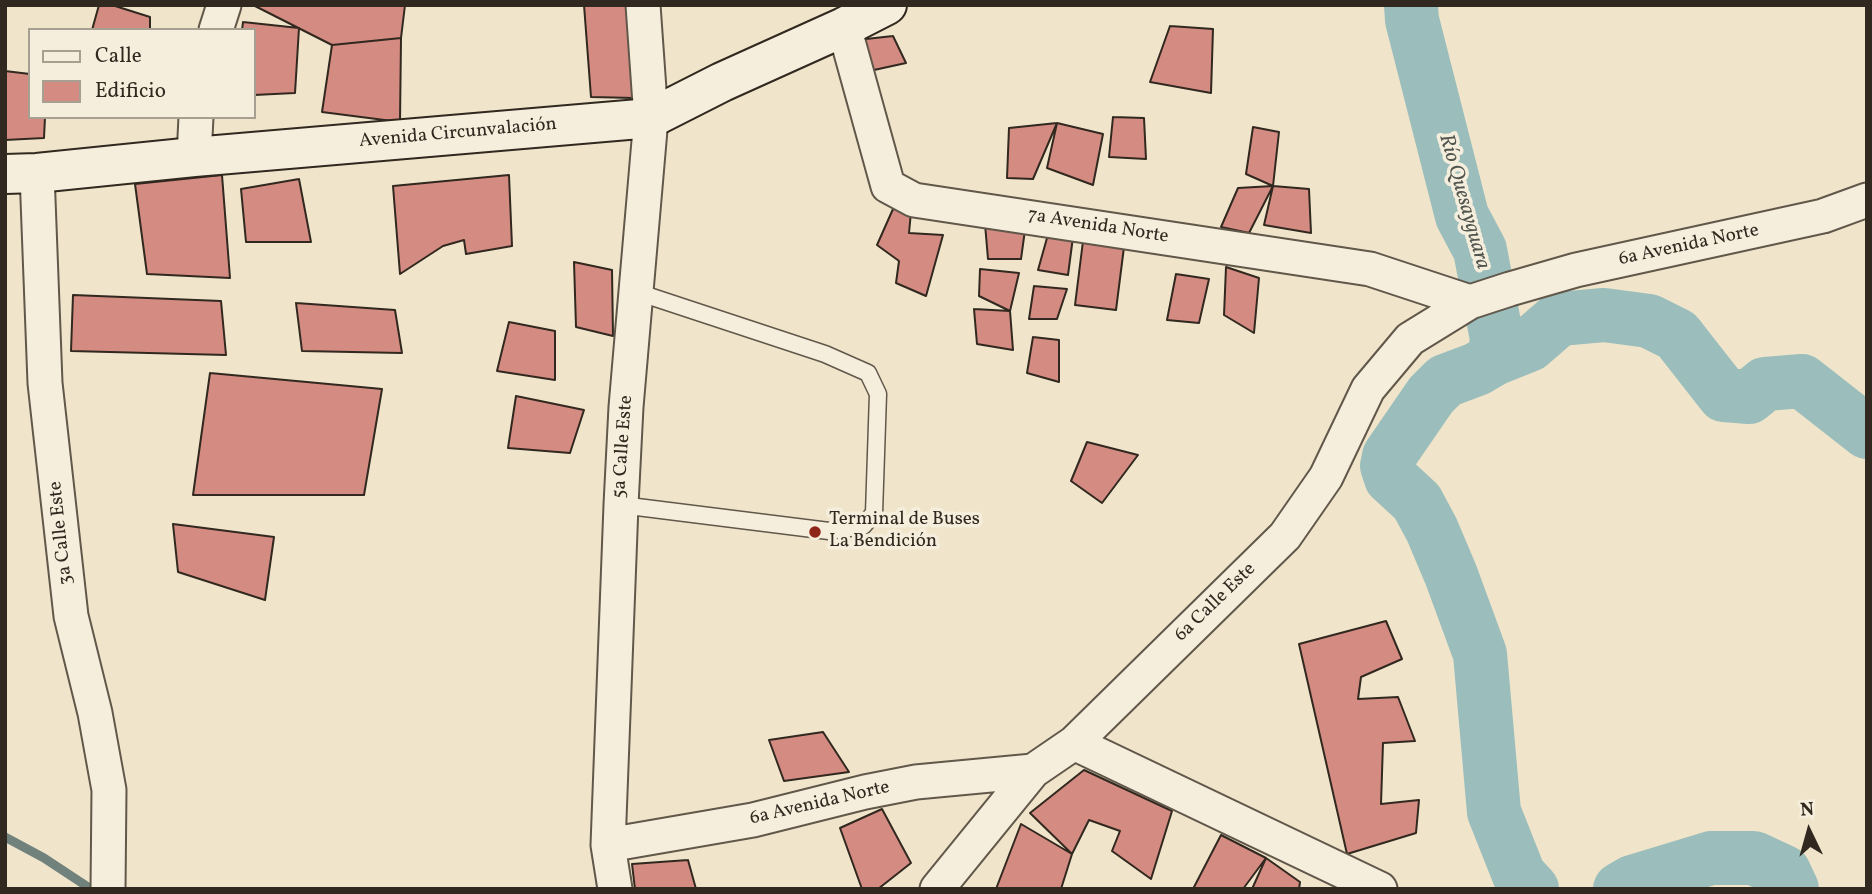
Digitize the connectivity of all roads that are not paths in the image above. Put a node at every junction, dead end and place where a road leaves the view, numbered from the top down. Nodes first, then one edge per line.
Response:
1 (224, 5) edge
2 (643, 5) edge
3 (887, 5) edge
4 (844, 27) junction
5 (217, 28) edge
6 (652, 118) junction
7 (195, 119) edge
8 (194, 157) junction
9 (21, 173) edge
10 (1867, 200) edge
11 (636, 292) junction
12 (1470, 302) junction
13 (621, 505) junction
14 (1074, 743) junction
15 (1033, 771) junction
16 (608, 845) junction
17 (108, 880) edge
18 (615, 889) edge
19 (937, 889) edge
20 (1380, 889) edge

1 - 5 street
2 - 6 street, 5a Calle Este
3 - 4 street, Avenida Circunvalación
4 - 6 street, Avenida Circunvalación
4 - 12 street, 7a Avenida Norte
6 - 8 street, Avenida Circunvalación
6 - 11 street, 5a Calle Este
7 - 8 street
8 - 9 street, Avenida Circunvalación
9 - 17 street, 3a Calle Este
10 - 12 street, 6a Avenida Norte
11 - 13 street, 5a Calle Este
11 - 13 lane
12 - 14 street, 6a Calle Este
13 - 16 street, 5a Calle Este
14 - 15 street, 6a Calle Este
14 - 20 street
15 - 16 street, 6a Avenida Norte
15 - 19 street, 6a Calle Este
16 - 18 street, 5a Calle Este

